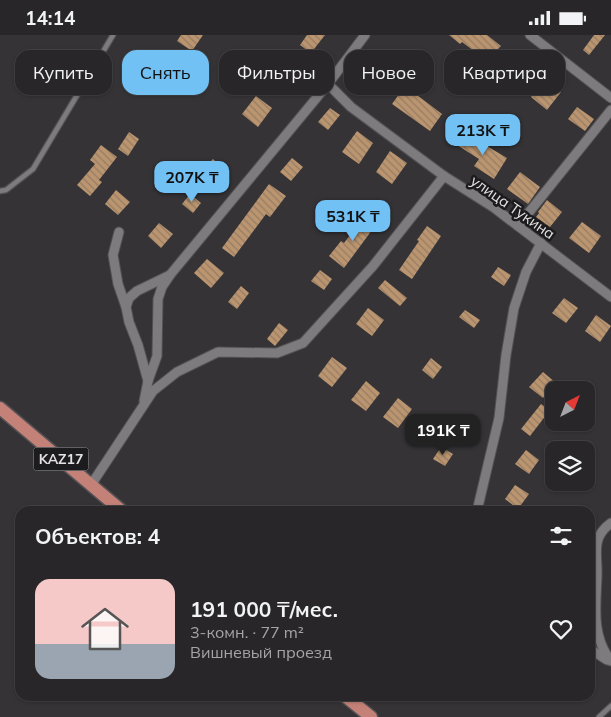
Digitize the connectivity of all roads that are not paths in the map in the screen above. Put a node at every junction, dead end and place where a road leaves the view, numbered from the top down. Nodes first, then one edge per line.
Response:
1 (113, 35) edge
2 (365, 35) edge
3 (530, 35) edge
4 (334, 77) edge
5 (334, 91) edge
6 (320, 95) edge
7 (611, 98) edge
8 (611, 110) edge
9 (444, 176) junction
10 (0, 191) edge
11 (518, 226) junction
12 (119, 232) dead end
13 (540, 243) junction
14 (170, 275) junction
15 (611, 297) edge
16 (126, 307) junction
17 (148, 381) junction
18 (144, 406) junction
19 (0, 408) edge
20 (91, 485) junction
21 (116, 506) edge
22 (478, 506) edge
23 (611, 523) edge
24 (595, 652) edge
25 (611, 662) edge
26 (351, 701) edge
27 (611, 706) edge
28 (371, 717) edge
29 (599, 717) edge

1 - 10 lane
2 - 4 street
3 - 7 street
5 - 9 street, улица Тукина
6 - 14 street
8 - 11 street
9 - 11 street, улица Тукина
9 - 18 street
11 - 13 street, улица Тукина
12 - 16 street
13 - 15 street, улица Тукина
13 - 22 street
14 - 16 street
14 - 17 street
16 - 17 street
17 - 18 street
18 - 20 street
19 - 20 main road, KAZ17
20 - 21 main road, KAZ17
23 - 25 street
24 - 25 street
26 - 28 main road
27 - 29 lane

